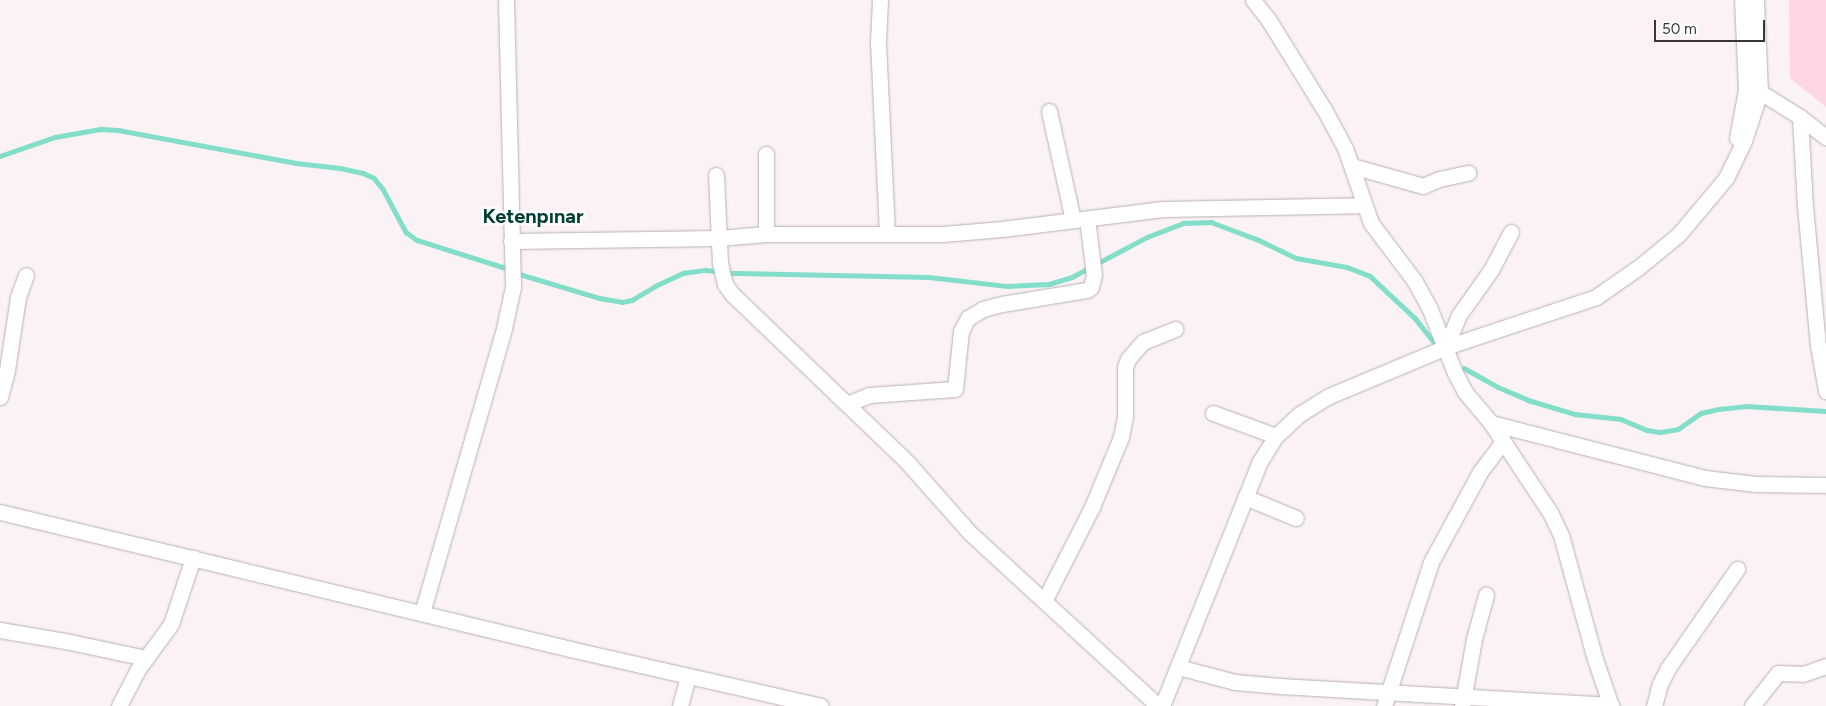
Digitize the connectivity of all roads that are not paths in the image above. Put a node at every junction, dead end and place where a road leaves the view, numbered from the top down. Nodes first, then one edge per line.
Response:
1 (506, 0) edge
2 (880, 0) edge
3 (1253, 0) edge
4 (1742, 0) edge
5 (1756, 0) edge
6 (1753, 91) junction
7 (1049, 111) dead end
8 (1800, 117) junction
9 (1826, 137) edge
10 (766, 154) dead end
11 (1352, 166) junction
12 (1468, 173) dead end
13 (716, 175) dead end
14 (1363, 205) junction
15 (1080, 219) junction
16 (1511, 232) dead end
17 (766, 234) junction
18 (887, 234) junction
19 (719, 238) junction
20 (511, 241) junction
21 (26, 275) dead end
22 (1175, 330) dead end
23 (1446, 347) junction
24 (1825, 388) edge
25 (0, 398) edge
26 (847, 404) junction
27 (1213, 413) dead end
28 (1491, 423) junction
29 (1276, 436) junction
30 (1503, 441) junction
31 (1826, 485) edge
32 (1245, 497) junction
33 (0, 512) edge
34 (1296, 518) dead end
35 (193, 558) junction
36 (1737, 569) dead end
37 (1486, 595) dead end
38 (1044, 601) junction
39 (422, 613) junction
40 (0, 630) edge
41 (146, 658) junction
42 (1178, 666) junction
43 (1826, 666) edge
44 (688, 676) junction
45 (1386, 699) edge
46 (1462, 701) edge
47 (1611, 705) edge
48 (119, 706) edge
49 (680, 706) edge
50 (821, 706) edge
51 (1158, 706) edge
52 (1162, 706) edge
53 (1654, 706) edge
54 (1752, 706) edge

1 - 20 street
2 - 18 street
3 - 11 street
4 - 6 street
5 - 6 street
6 - 8 street
6 - 23 street
7 - 15 street
8 - 9 street
8 - 24 street
10 - 17 street
11 - 12 street
11 - 14 street
13 - 19 street
14 - 15 street
14 - 23 street
15 - 18 street
15 - 26 street
16 - 23 street
17 - 18 street
17 - 19 street
19 - 20 street
19 - 26 street
20 - 39 street
21 - 25 street
22 - 38 street
23 - 28 street
23 - 29 street
26 - 38 street
27 - 29 street
28 - 30 street
28 - 31 street
29 - 32 street
30 - 45 street
30 - 47 street
32 - 34 street
32 - 42 street
33 - 35 street
35 - 39 street
35 - 41 street
36 - 53 street
37 - 46 street
38 - 51 street
39 - 44 street
40 - 41 street
41 - 48 street
42 - 45 street
42 - 52 street
43 - 54 street
44 - 49 street
44 - 50 street
45 - 46 street
46 - 47 street

